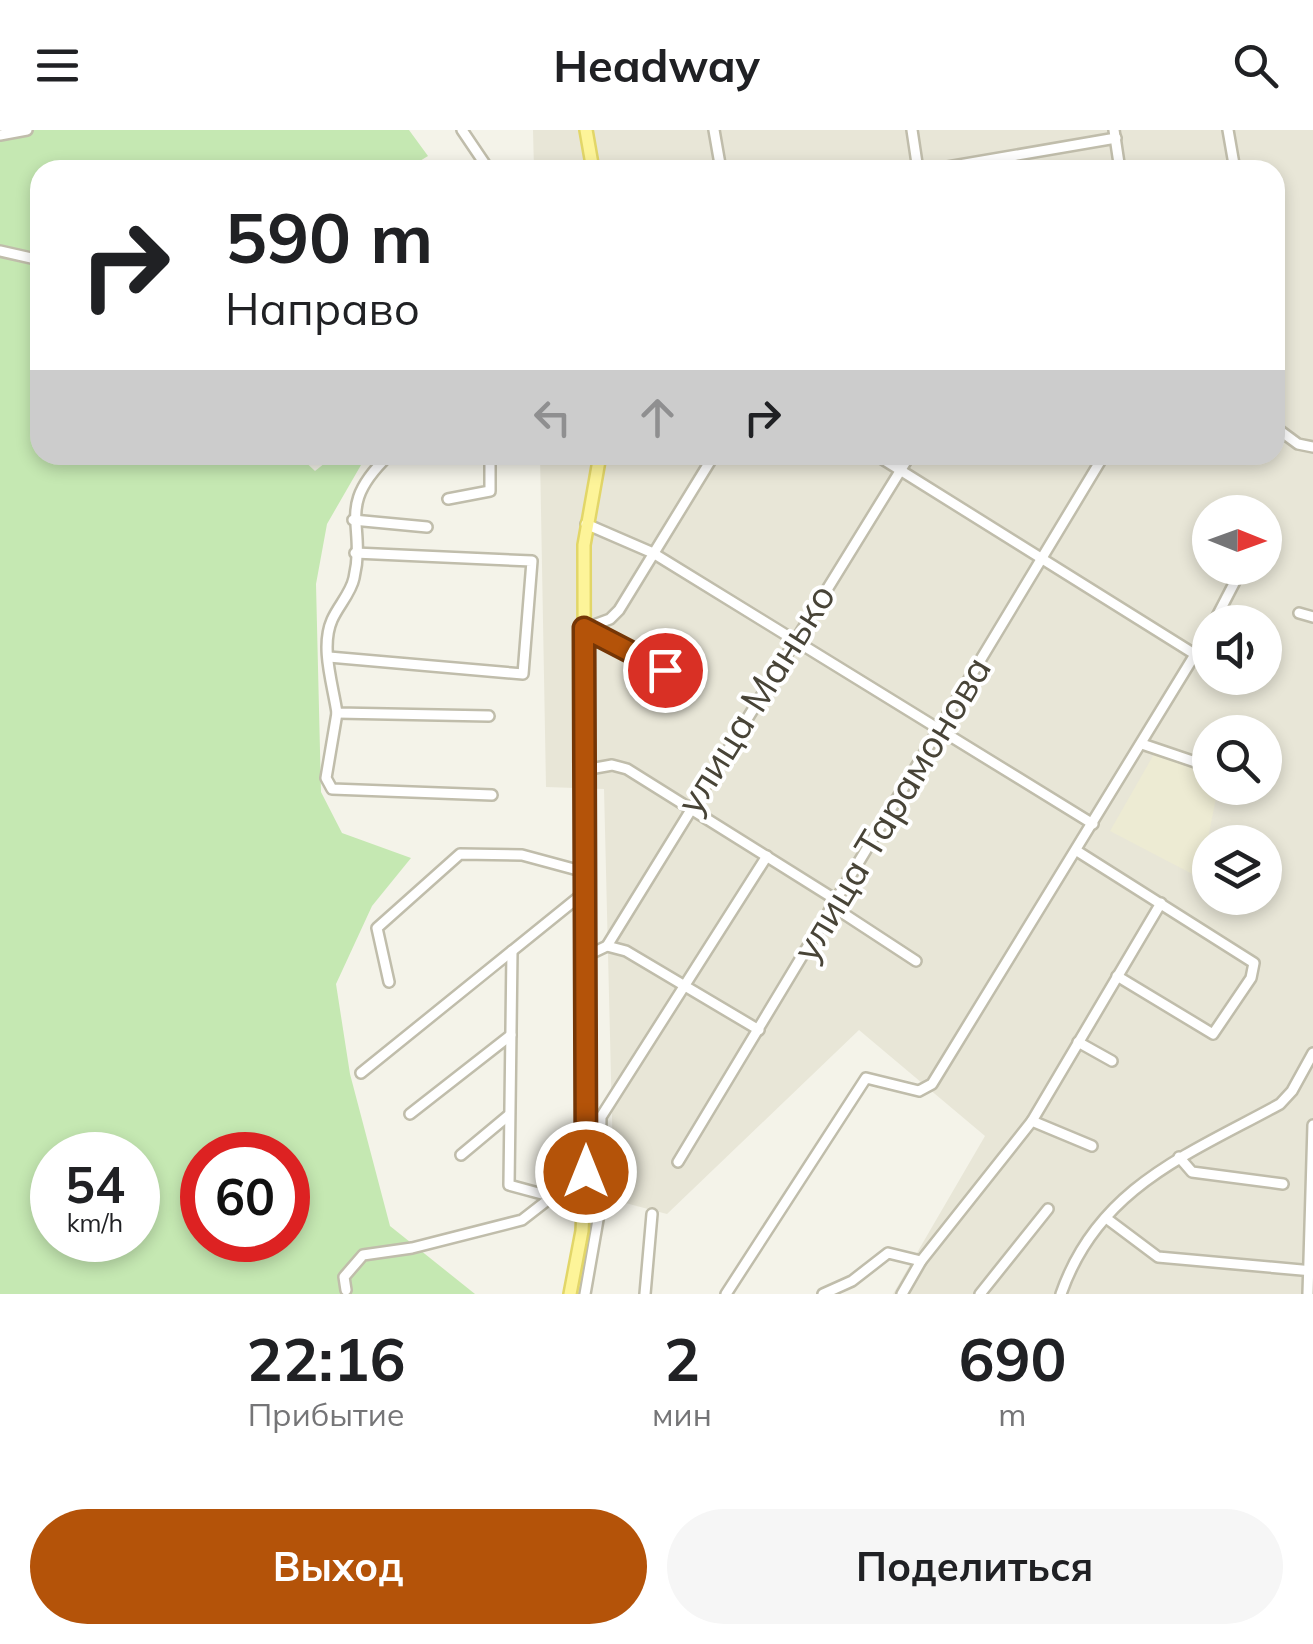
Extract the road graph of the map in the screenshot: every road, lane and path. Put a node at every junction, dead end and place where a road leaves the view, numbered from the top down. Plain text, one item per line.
1 (27, 130) edge
2 (462, 130) edge
3 (586, 130) edge
4 (714, 130) edge
5 (912, 130) edge
6 (1228, 130) edge
7 (1115, 134) edge
8 (0, 136) edge
9 (482, 160) edge
10 (591, 160) edge
11 (719, 160) edge
12 (916, 160) edge
13 (981, 160) edge
14 (1119, 160) edge
15 (1233, 160) edge
16 (0, 251) edge
17 (30, 258) edge
18 (1285, 435) edge
19 (1313, 447) edge
20 (381, 465) edge
21 (490, 465) edge
22 (598, 465) edge
23 (708, 465) edge
24 (893, 465) edge
25 (903, 465) edge
26 (1098, 465) edge
27 (900, 469) junction
28 (448, 498) dead end
29 (353, 520) junction
30 (586, 524) junction
31 (427, 527) dead end
32 (355, 553) junction
33 (652, 553) junction
34 (1042, 561) junction
35 (1299, 614) dead end
36 (1313, 617) edge
37 (584, 628) junction
38 (794, 639) junction
39 (1192, 653) edge
40 (328, 657) junction
41 (1192, 662) edge
42 (665, 670) dead end
43 (337, 713) junction
44 (490, 716) dead end
45 (938, 728) junction
46 (1142, 744) junction
47 (1192, 762) edge
48 (584, 770) junction
49 (492, 794) dead end
50 (688, 808) junction
51 (1093, 824) junction
52 (1077, 851) junction
53 (766, 856) junction
54 (585, 872) junction
55 (586, 892) junction
56 (833, 902) junction
57 (1161, 903) junction
58 (607, 946) junction
59 (512, 951) junction
60 (586, 956) junction
61 (916, 962) dead end
62 (1117, 976) junction
63 (389, 982) dead end
64 (685, 984) junction
65 (760, 1030) junction
66 (511, 1034) junction
67 (1078, 1042) junction
68 (1313, 1053) edge
69 (1112, 1061) dead end
70 (361, 1073) dead end
71 (410, 1114) dead end
72 (509, 1115) junction
73 (1032, 1121) junction
74 (1313, 1125) edge
75 (1092, 1146) dead end
76 (461, 1155) dead end
77 (1179, 1157) junction
78 (678, 1162) dead end
79 (586, 1172) junction
80 (1312, 1179) edge
81 (1284, 1184) dead end
82 (553, 1197) junction
83 (1048, 1209) dead end
84 (652, 1214) dead end
85 (1106, 1218) junction
86 (921, 1262) junction
87 (1311, 1271) edge
88 (346, 1290) dead end
89 (907, 1293) edge
90 (570, 1294) edge
91 (586, 1294) edge
92 (645, 1294) edge
93 (726, 1294) edge
94 (823, 1294) edge
95 (980, 1294) edge
96 (1061, 1294) edge
97 (1308, 1294) edge

1 - 8 street
2 - 9 street
3 - 10 main road
4 - 11 street
5 - 12 street
6 - 15 street
7 - 13 street
7 - 14 street
16 - 17 street
18 - 19 street
20 - 29 street
21 - 28 street
22 - 30 main road
23 - 33 street
24 - 27 street
25 - 27 street, улица Манько
26 - 34 street, улица Тарамонова
27 - 34 street
27 - 38 street, улица Манько
29 - 31 street
29 - 32 street
30 - 33 street
30 - 37 main road
32 - 40 street
32 - 40 street
33 - 37 street
33 - 38 street
34 - 39 street
34 - 45 street, улица Тарамонова
35 - 36 street
37 - 42 street
37 - 48 main road
38 - 45 street
38 - 50 street, улица Манько
40 - 43 street
41 - 46 street
43 - 44 street
43 - 49 street
45 - 51 street
45 - 56 street, улица Тарамонова
46 - 47 street
46 - 51 street
48 - 50 street
48 - 54 main road
50 - 53 street
50 - 58 street, улица Манько
51 - 52 street
52 - 57 street
52 - 93 street
53 - 56 street
53 - 64 street
54 - 55 main road
54 - 63 street
55 - 59 street
55 - 60 main road
56 - 61 street
56 - 65 street, улица Тарамонова
57 - 62 street
57 - 62 street
58 - 60 street
58 - 64 street
59 - 66 street
59 - 70 street
60 - 79 main road
62 - 67 street
64 - 65 street
64 - 91 street
65 - 78 street, улица Тарамонова
66 - 71 street
66 - 72 street
67 - 69 street
67 - 73 street
68 - 77 street
72 - 76 street
72 - 82 street
73 - 75 street
73 - 86 street
74 - 80 street
77 - 81 street
77 - 85 street
79 - 82 street
79 - 90 main road
80 - 87 street
82 - 88 street
83 - 95 street
84 - 92 street
85 - 87 street
85 - 96 street
86 - 89 street
86 - 94 street
87 - 97 street

